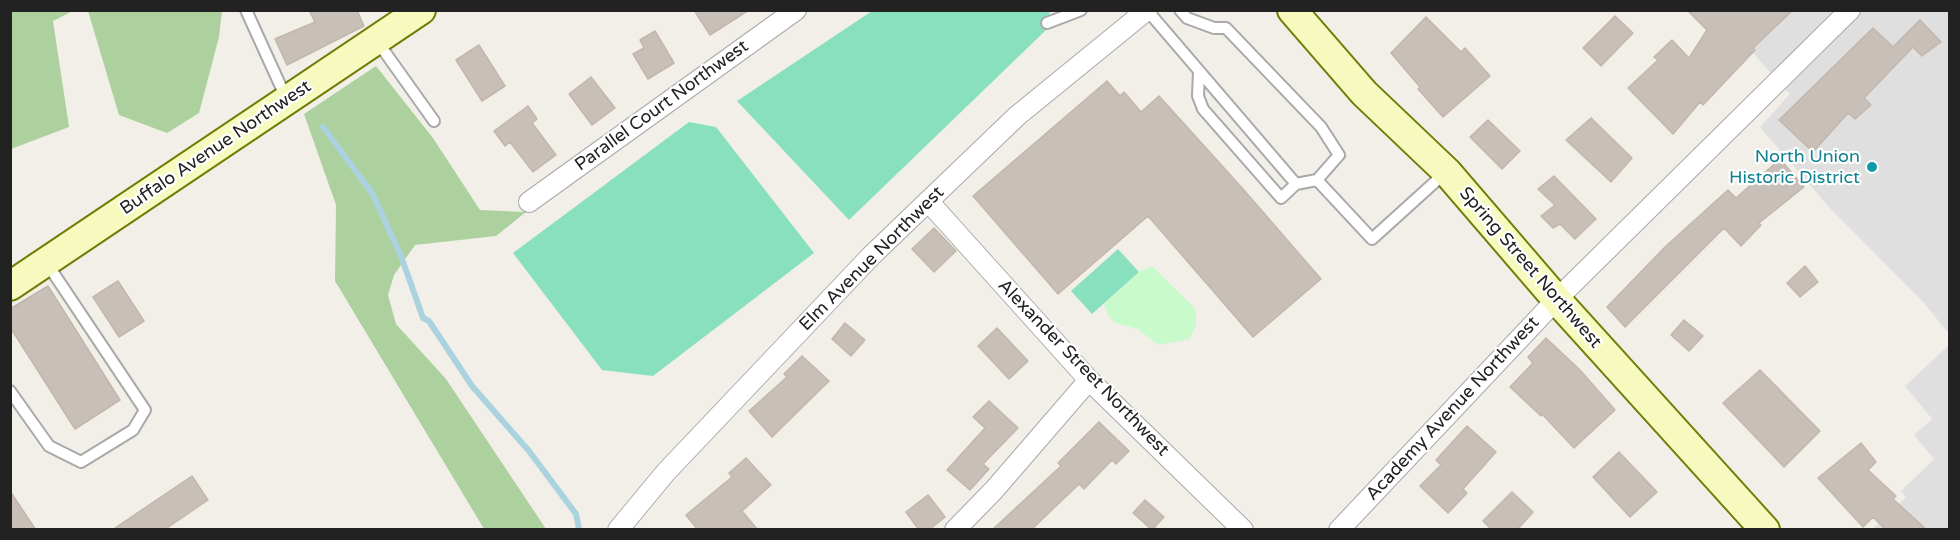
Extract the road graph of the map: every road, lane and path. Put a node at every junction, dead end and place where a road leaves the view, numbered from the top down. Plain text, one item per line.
1 (246, 10) edge
2 (421, 10) edge
3 (795, 10) edge
4 (1081, 10) edge
5 (1147, 10) edge
6 (1180, 10) edge
7 (1292, 10) edge
8 (1850, 10) edge
9 (1047, 23) dead end
10 (377, 40) junction
11 (1199, 71) junction
12 (287, 100) junction
13 (434, 122) dead end
14 (1447, 172) junction
15 (1317, 180) junction
16 (1296, 184) junction
17 (928, 201) junction
18 (530, 202) dead end
19 (46, 262) junction
20 (10, 286) edge
21 (1556, 300) junction
22 (1089, 380) junction
23 (10, 391) edge
24 (637, 522) edge
25 (618, 530) edge
26 (955, 530) edge
27 (1243, 530) edge
28 (1339, 530) edge
29 (1765, 530) edge

1 - 12 lane
2 - 10 street, Buffalo Avenue Northwest
3 - 18 street, Parallel Court Northwest
4 - 9 lane
5 - 11 lane
5 - 17 street, Elm Avenue Northwest
6 - 15 lane
7 - 14 street, Spring Street Northwest
8 - 21 street, Academy Avenue Northwest
10 - 12 street, Buffalo Avenue Northwest
10 - 13 lane
11 - 16 lane
11 - 16 lane
12 - 19 street, Buffalo Avenue Northwest
14 - 15 lane
14 - 21 street, Spring Street Northwest
15 - 16 lane
17 - 22 street, Alexander Street Northwest
17 - 24 street, Elm Avenue Northwest
19 - 20 street, Buffalo Avenue Northwest
19 - 23 lane
21 - 28 street, Academy Avenue Northwest
21 - 29 street, Spring Street Northwest
22 - 26 street
22 - 27 street, Alexander Street Northwest
24 - 25 street, Elm Avenue Northwest

